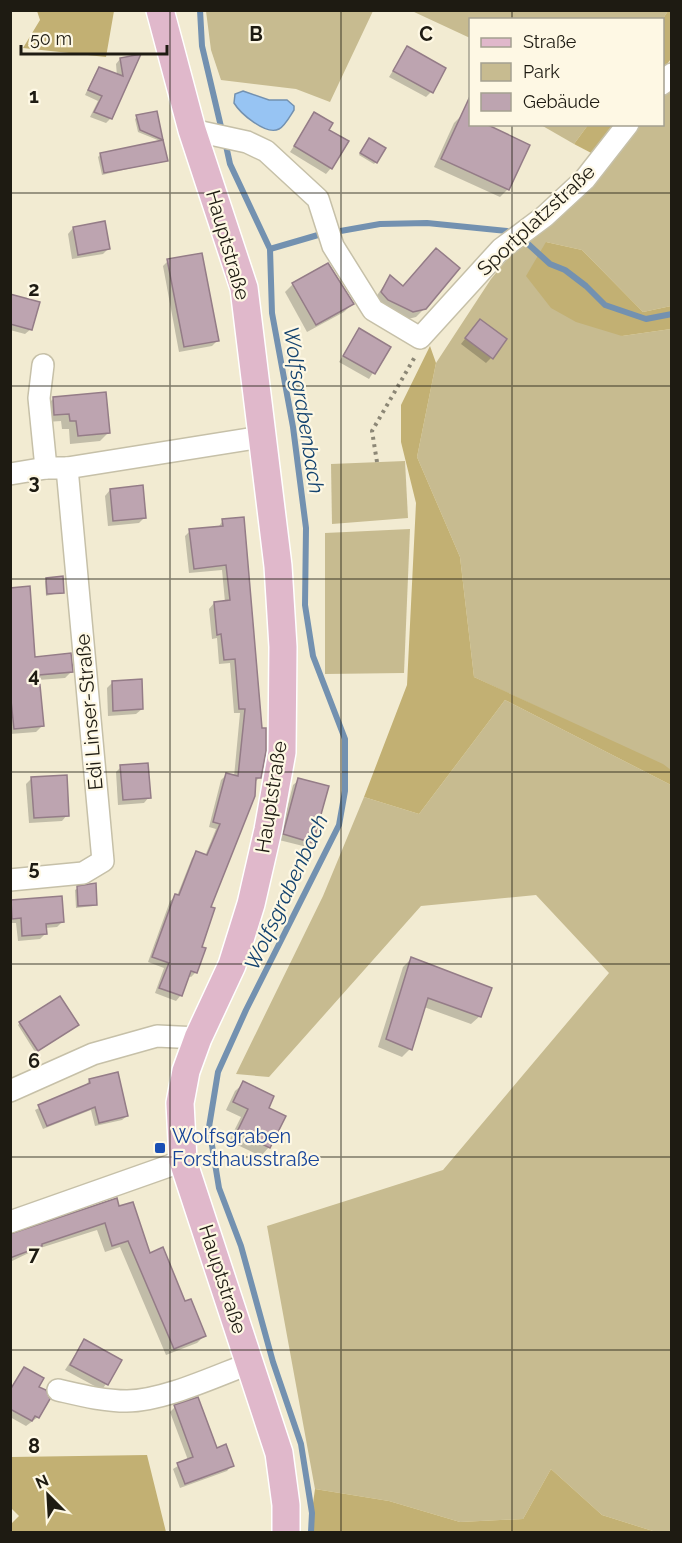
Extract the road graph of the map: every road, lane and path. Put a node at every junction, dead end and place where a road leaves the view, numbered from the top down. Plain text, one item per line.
1 (160, 10) edge
2 (626, 126) edge
3 (204, 133) junction
4 (420, 338) junction
5 (43, 365) dead end
6 (262, 437) junction
7 (377, 462) dead end
8 (46, 468) junction
9 (67, 468) junction
10 (10, 474) edge
11 (10, 880) edge
12 (198, 1038) junction
13 (10, 1091) edge
14 (183, 1161) junction
15 (10, 1222) edge
16 (250, 1363) junction
17 (58, 1390) dead end
18 (286, 1533) edge

1 - 3 main road, Hauptstraße
2 - 4 street, Sportplatzstraße
3 - 4 street
3 - 6 main road, Hauptstraße
4 - 7 path
5 - 8 street
6 - 9 street
6 - 12 main road, Hauptstraße
8 - 9 street
8 - 10 street
9 - 11 street, Edi Linser-Straße
12 - 13 street
12 - 14 main road, Hauptstraße
14 - 15 street
14 - 16 main road, Hauptstraße
16 - 17 street
16 - 18 main road, Hauptstraße

